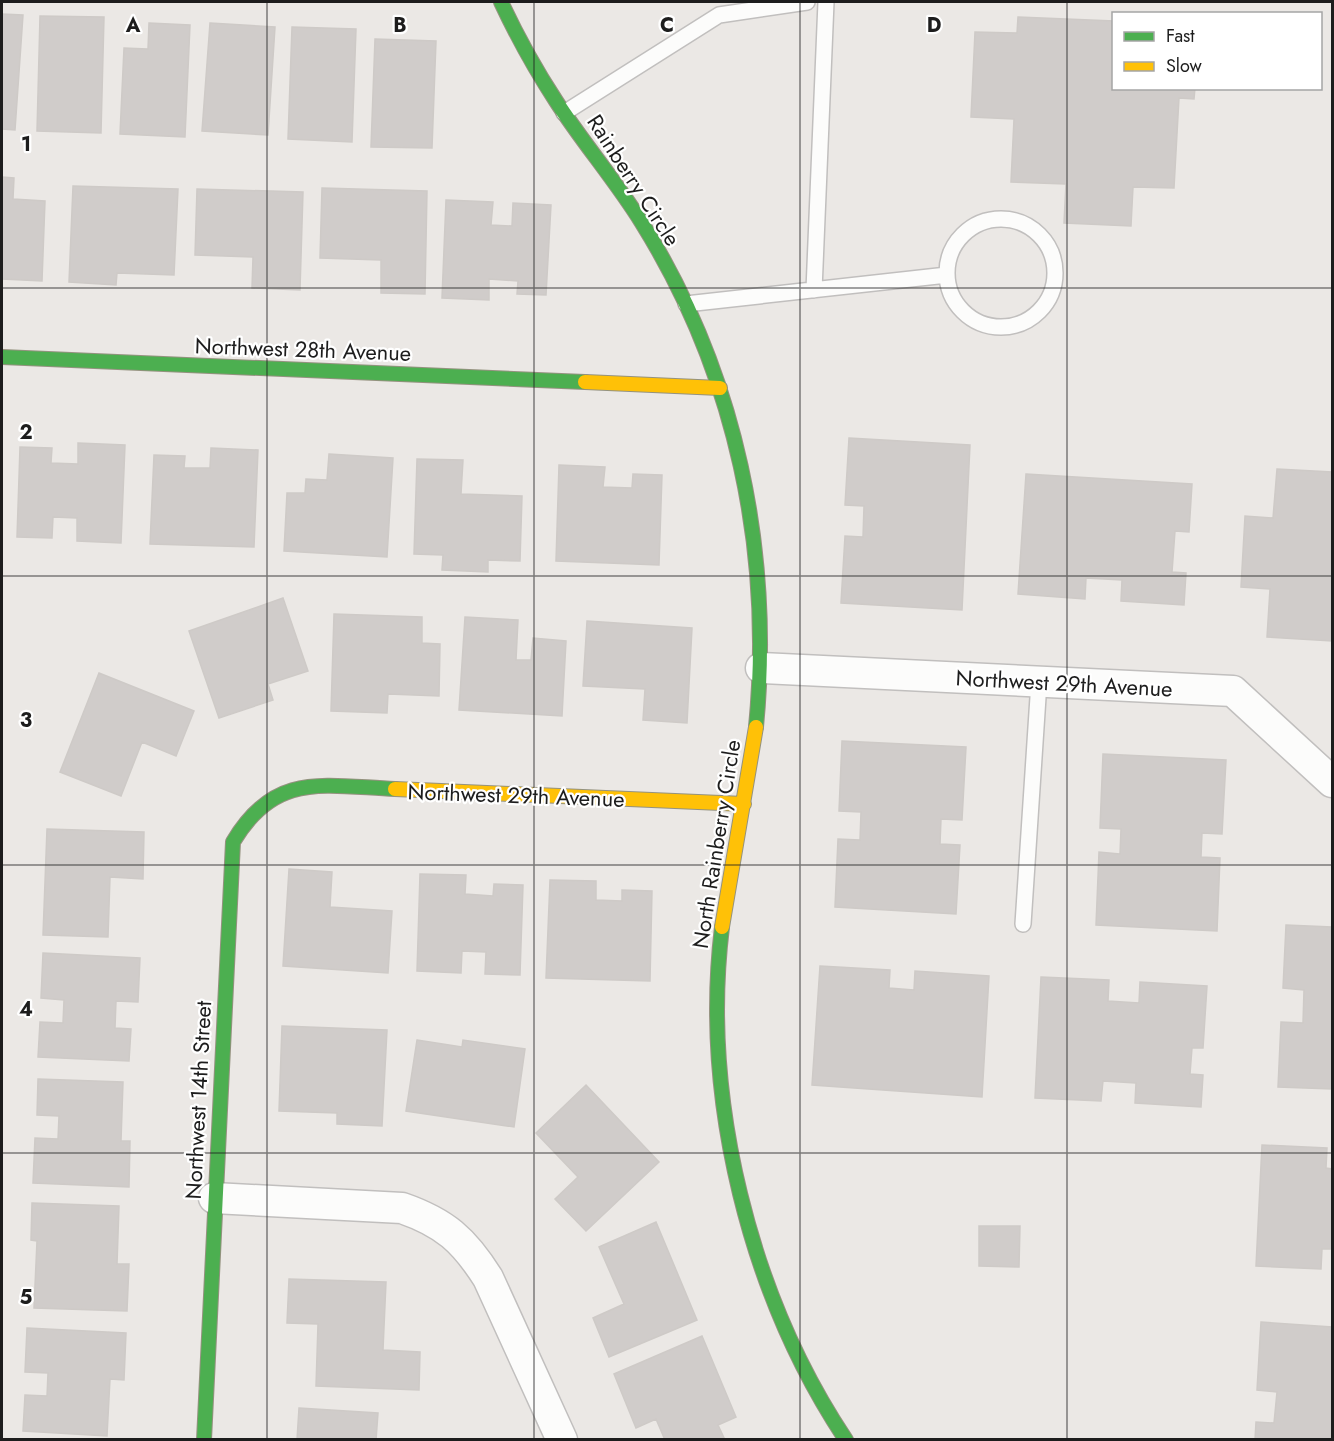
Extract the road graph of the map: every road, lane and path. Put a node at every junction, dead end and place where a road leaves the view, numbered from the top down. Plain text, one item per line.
1 (501, 2) edge
2 (807, 2) edge
3 (826, 2) edge
4 (564, 113) junction
5 (947, 274) junction
6 (814, 290) junction
7 (686, 304) junction
8 (2, 357) edge
9 (720, 388) junction
10 (761, 668) junction
11 (1039, 682) junction
12 (1332, 782) edge
13 (288, 789) joint
14 (744, 804) junction
15 (1023, 924) dead end
16 (214, 1198) junction
17 (204, 1440) edge
18 (562, 1440) edge
19 (846, 1440) edge

1 - 4 street, Rainberry Circle
2 - 4 lane
3 - 6 lane
4 - 7 street, Rainberry Circle
5 - 5 lane
5 - 6 lane
6 - 7 lane
7 - 9 street, Rainberry Circle
8 - 9 street, Northwest 28th Avenue
9 - 10 street, North Rainberry Circle
10 - 11 street, Northwest 29th Avenue
10 - 14 street, North Rainberry Circle
11 - 12 street, Northwest 29th Avenue
11 - 15 lane
13 - 14 street, Northwest 29th Avenue
13 - 16 street, Northwest 14th Street
14 - 19 street, North Rainberry Circle
16 - 17 street, Northwest 14th Street
16 - 18 street

